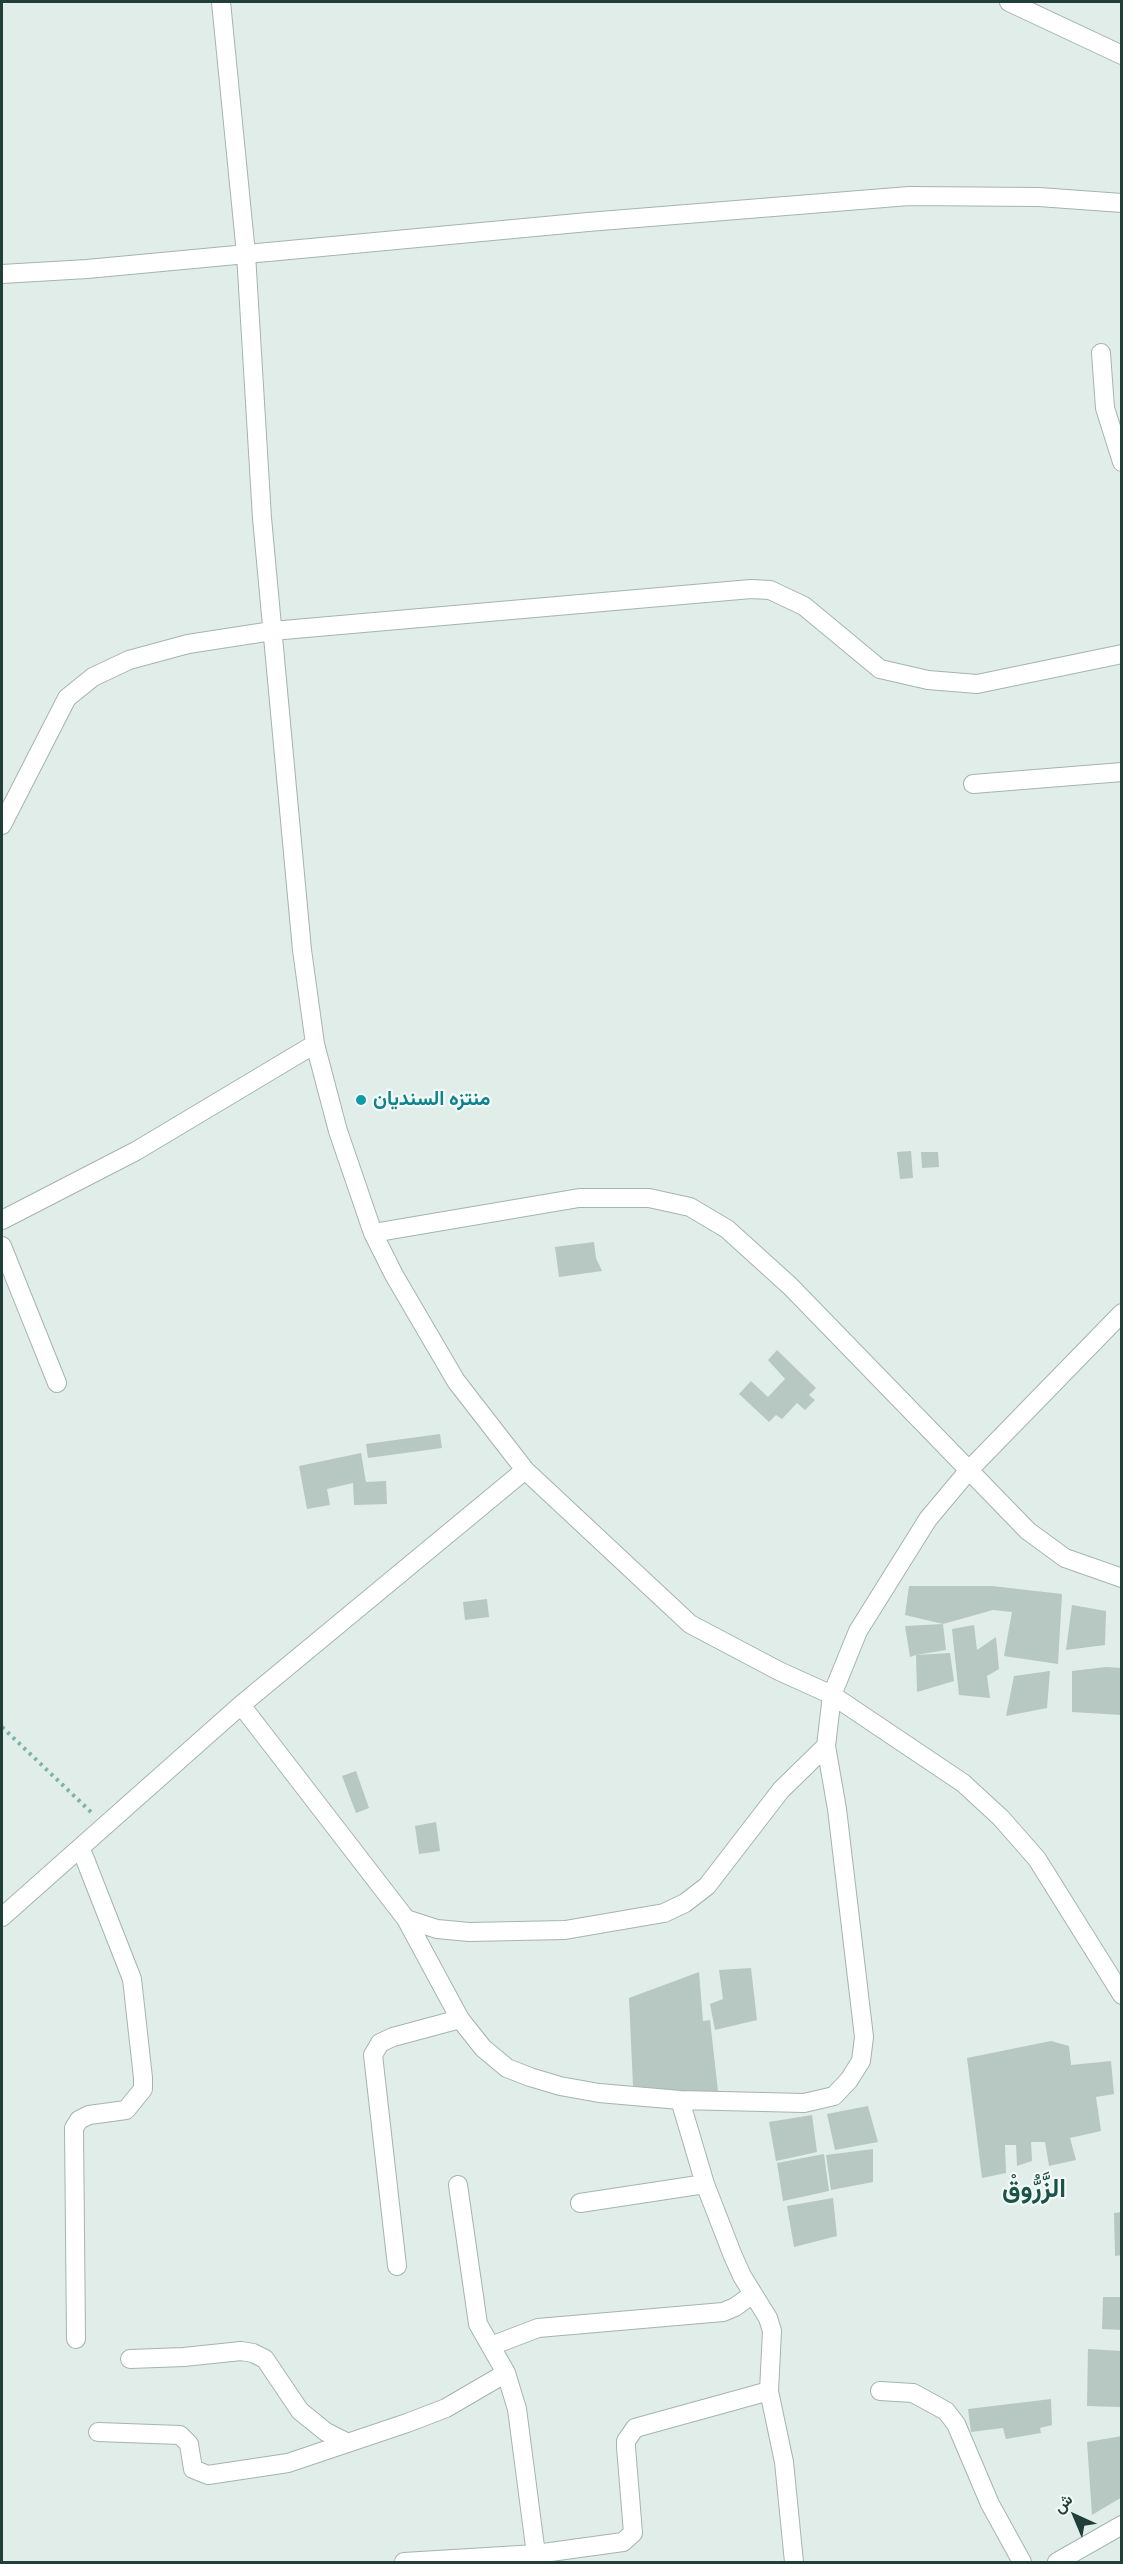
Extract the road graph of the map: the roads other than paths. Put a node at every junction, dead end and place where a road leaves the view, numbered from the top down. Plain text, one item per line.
1 (221, 2) edge
2 (1009, 2) edge
3 (1122, 55) edge
4 (1122, 203) edge
5 (246, 254) junction
6 (2, 274) edge
7 (1101, 352) dead end
8 (1122, 462) edge
9 (272, 631) junction
10 (1122, 654) edge
11 (1122, 772) edge
12 (973, 784) dead end
13 (2, 825) edge
14 (315, 1044) junction
15 (2, 1220) edge
16 (373, 1233) junction
17 (2, 1246) edge
18 (1122, 1313) edge
19 (57, 1383) dead end
20 (525, 1470) junction
21 (969, 1470) junction
22 (1122, 1578) edge
23 (832, 1695) junction
24 (241, 1705) junction
25 (826, 1746) junction
26 (81, 1849) junction
27 (2, 1917) edge
28 (406, 1919) junction
29 (1122, 1995) edge
30 (460, 2019) junction
31 (680, 2100) junction
32 (705, 2184) junction
33 (458, 2185) dead end
34 (580, 2203) dead end
35 (397, 2266) dead end
36 (753, 2294) junction
37 (76, 2339) dead end
38 (491, 2346) junction
39 (130, 2359) dead end
40 (506, 2373) junction
41 (770, 2391) junction
42 (880, 2391) dead end
43 (98, 2432) dead end
44 (346, 2442) junction
45 (1122, 2525) edge
46 (537, 2558) edge
47 (404, 2562) edge
48 (794, 2562) edge
49 (1022, 2562) edge
50 (1058, 2562) edge

1 - 5 street
2 - 3 street
4 - 5 street
5 - 6 street
5 - 9 street
7 - 8 street
9 - 10 street
9 - 13 street
9 - 14 street
11 - 12 street
14 - 15 street
14 - 16 street
16 - 20 street
16 - 21 street
17 - 19 street
18 - 21 street
20 - 23 street
20 - 24 street
21 - 22 street
21 - 23 street
23 - 25 street
23 - 29 street
24 - 26 street
24 - 28 street
25 - 28 street
25 - 31 street
26 - 27 street
26 - 37 street
28 - 30 street
30 - 31 street
30 - 35 street
31 - 32 street
32 - 34 street
32 - 36 street
33 - 38 street
36 - 38 street
36 - 41 street
38 - 40 street
39 - 44 street
40 - 44 street
40 - 46 street
41 - 46 street
41 - 48 street
42 - 49 street
43 - 44 street
45 - 50 street
46 - 47 street

